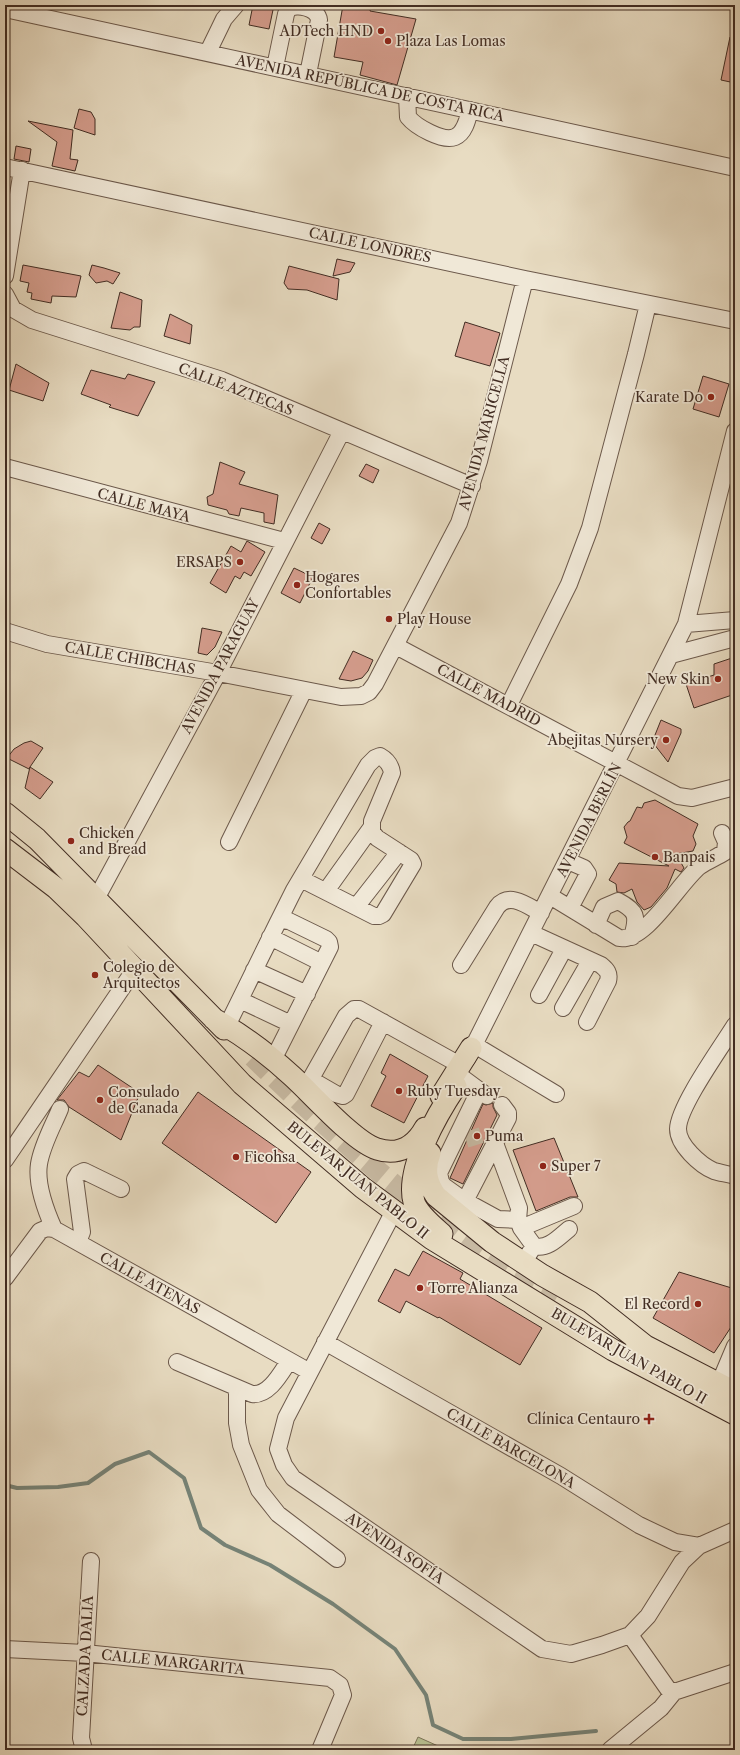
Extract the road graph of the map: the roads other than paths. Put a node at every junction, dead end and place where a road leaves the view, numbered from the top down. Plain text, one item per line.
1 (236, 5) edge
2 (5, 9) edge
3 (23, 9) edge
4 (208, 52) junction
5 (275, 67) junction
6 (308, 74) junction
7 (408, 96) junction
8 (470, 110) junction
9 (5, 167) edge
10 (735, 168) edge
11 (22, 170) junction
12 (5, 276) edge
13 (525, 279) junction
14 (5, 294) edge
15 (648, 304) junction
16 (735, 321) edge
17 (342, 431) junction
18 (735, 431) edge
19 (732, 454) edge
20 (5, 467) edge
21 (472, 486) junction
22 (284, 541) junction
23 (735, 620) edge
24 (686, 624) junction
25 (5, 631) edge
26 (735, 638) edge
27 (396, 646) junction
28 (671, 656) junction
29 (218, 673) junction
30 (304, 690) junction
31 (509, 705) junction
32 (617, 764) junction
33 (735, 787) edge
34 (5, 813) edge
35 (5, 827) edge
36 (371, 828) junction
37 (722, 833) dead end
38 (229, 842) dead end
39 (6, 847) edge
40 (399, 852) junction
41 (568, 861) junction
42 (64, 867) junction
43 (301, 879) junction
44 (326, 890) junction
45 (550, 896) junction
46 (96, 899) junction
47 (356, 906) junction
48 (570, 908) junction
49 (541, 913) junction
50 (278, 922) junction
51 (596, 925) junction
52 (531, 933) junction
53 (270, 937) junction
54 (632, 937) junction
55 (564, 949) junction
56 (590, 961) junction
57 (322, 963) junction
58 (461, 965) dead end
59 (135, 969) junction
60 (254, 970) junction
61 (307, 994) junction
62 (539, 995) dead end
63 (240, 1000) junction
64 (563, 1008) dead end
65 (384, 1022) junction
66 (587, 1022) dead end
67 (220, 1023) junction
68 (291, 1024) junction
69 (735, 1025) edge
70 (253, 1057) tunnel mouth
71 (274, 1060) junction
72 (464, 1064) junction
73 (307, 1084) junction
74 (556, 1094) dead end
75 (502, 1105) dead end
76 (60, 1109) dead end
77 (495, 1136) junction
78 (466, 1140) tunnel mouth
79 (440, 1151) junction
80 (5, 1160) edge
81 (735, 1176) edge
82 (121, 1189) dead end
83 (465, 1201) junction
84 (574, 1206) dead end
85 (394, 1211) junction
86 (519, 1224) junction
87 (54, 1229) junction
88 (569, 1229) dead end
89 (78, 1242) junction
90 (529, 1254) junction
91 (5, 1278) edge
92 (582, 1310) dead end
93 (325, 1342) junction
94 (735, 1346) edge
95 (648, 1348) junction
96 (289, 1361) junction
97 (178, 1362) dead end
98 (310, 1372) junction
99 (237, 1388) junction
100 (727, 1388) edge
101 (695, 1394) junction
102 (735, 1414) edge
103 (735, 1530) edge
104 (699, 1546) junction
105 (337, 1559) dead end
106 (91, 1561) dead end
107 (630, 1635) junction
108 (5, 1649) edge
109 (85, 1653) junction
110 (735, 1672) edge
111 (674, 1692) junction
112 (84, 1750) edge
113 (320, 1750) edge
114 (610, 1750) edge

1 - 4 street
2 - 3 street, AVENIDA REPÚBLICA DE COSTA RICA
3 - 4 street, AVENIDA REPÚBLICA DE COSTA RICA
4 - 5 street, AVENIDA REPÚBLICA DE COSTA RICA
5 - 6 street, AVENIDA REPÚBLICA DE COSTA RICA
5 - 6 street
6 - 7 street, AVENIDA REPÚBLICA DE COSTA RICA
7 - 8 street, AVENIDA REPÚBLICA DE COSTA RICA
7 - 8 street
8 - 10 street, AVENIDA REPÚBLICA DE COSTA RICA
9 - 11 street, CALLE LONDRES
11 - 12 street
11 - 13 street, CALLE LONDRES
13 - 15 street, CALLE LONDRES
13 - 21 street, AVENIDA MARICELLA
14 - 17 street, CALLE AZTECAS
15 - 16 street, CALLE LONDRES
15 - 31 street
17 - 21 street, CALLE AZTECAS
17 - 22 street, AVENIDA PARAGUAY
18 - 19 street, AVENIDA BERLÍN
19 - 24 street, AVENIDA BERLÍN
20 - 22 street, CALLE MAYA
21 - 27 street, AVENIDA MARICELLA
22 - 29 street, AVENIDA PARAGUAY
23 - 24 street
24 - 28 street, AVENIDA BERLÍN
25 - 29 street, CALLE CHIBCHAS
26 - 28 street
27 - 30 street, CALLE CHIBCHAS
27 - 31 street, CALLE MADRID
28 - 32 street, AVENIDA BERLÍN
29 - 30 street, CALLE CHIBCHAS
29 - 46 street, AVENIDA PARAGUAY
30 - 38 street
31 - 32 street, CALLE MADRID
32 - 33 street, CALLE MADRID
32 - 41 street, AVENIDA BERLÍN
34 - 42 main road
35 - 42 main road
36 - 40 street
36 - 43 street
36 - 44 street
37 - 54 street
39 - 59 main road, BULEVAR JUAN PABLO II
40 - 47 street
40 - 47 street
41 - 45 street, AVENIDA BERLÍN
41 - 48 street
42 - 46 main road
43 - 44 street
43 - 50 street
44 - 47 street
45 - 48 street
45 - 49 street, AVENIDA BERLÍN
46 - 67 main road
48 - 51 street
49 - 52 street, AVENIDA BERLÍN
49 - 58 street
50 - 53 street
50 - 57 street
51 - 54 street
51 - 54 street
52 - 55 street
52 - 72 street, AVENIDA BERLÍN
53 - 57 street
53 - 60 street
55 - 56 street
55 - 62 street
56 - 64 street
56 - 66 street
57 - 61 street
59 - 80 street
59 - 85 main road, BULEVAR JUAN PABLO II
60 - 61 street
60 - 63 street
61 - 68 street
63 - 67 street
63 - 68 street
65 - 72 street
65 - 73 street
65 - 73 street
67 - 70 main road
67 - 71 main road
68 - 71 street
69 - 81 street
71 - 73 main road
72 - 73 main road
72 - 74 street
72 - 79 main road
72 - 79 street
72 - 101 main road
75 - 77 street
76 - 87 street
77 - 83 street
77 - 86 street
78 - 79 street
79 - 83 street
79 - 90 main road
82 - 89 street
83 - 86 street
84 - 86 street
85 - 93 street, AVENIDA SOFÍA
85 - 101 main road, BULEVAR JUAN PABLO II
86 - 90 street
87 - 89 street, CALLE ATENAS
87 - 91 street
88 - 90 street
89 - 96 street, CALLE ATENAS
90 - 95 main road
92 - 95 main road, BULEVAR JUAN PABLO II
93 - 98 street, AVENIDA SOFÍA
93 - 104 street, CALLE BARCELONA
94 - 100 street
95 - 100 main road, BULEVAR JUAN PABLO II
96 - 98 street, CALLE ATENAS
96 - 99 street
97 - 99 street
98 - 107 street, AVENIDA SOFÍA
99 - 105 street
101 - 102 main road, BULEVAR JUAN PABLO II
103 - 104 street, AVENIDA SOFÍA
104 - 107 street, AVENIDA SOFÍA
106 - 109 street, CALZADA DALIA
107 - 111 street
108 - 109 street, CALLE MARGARITA
109 - 112 street, CALZADA DALIA
109 - 113 street, CALLE MARGARITA
110 - 111 street
111 - 114 street

